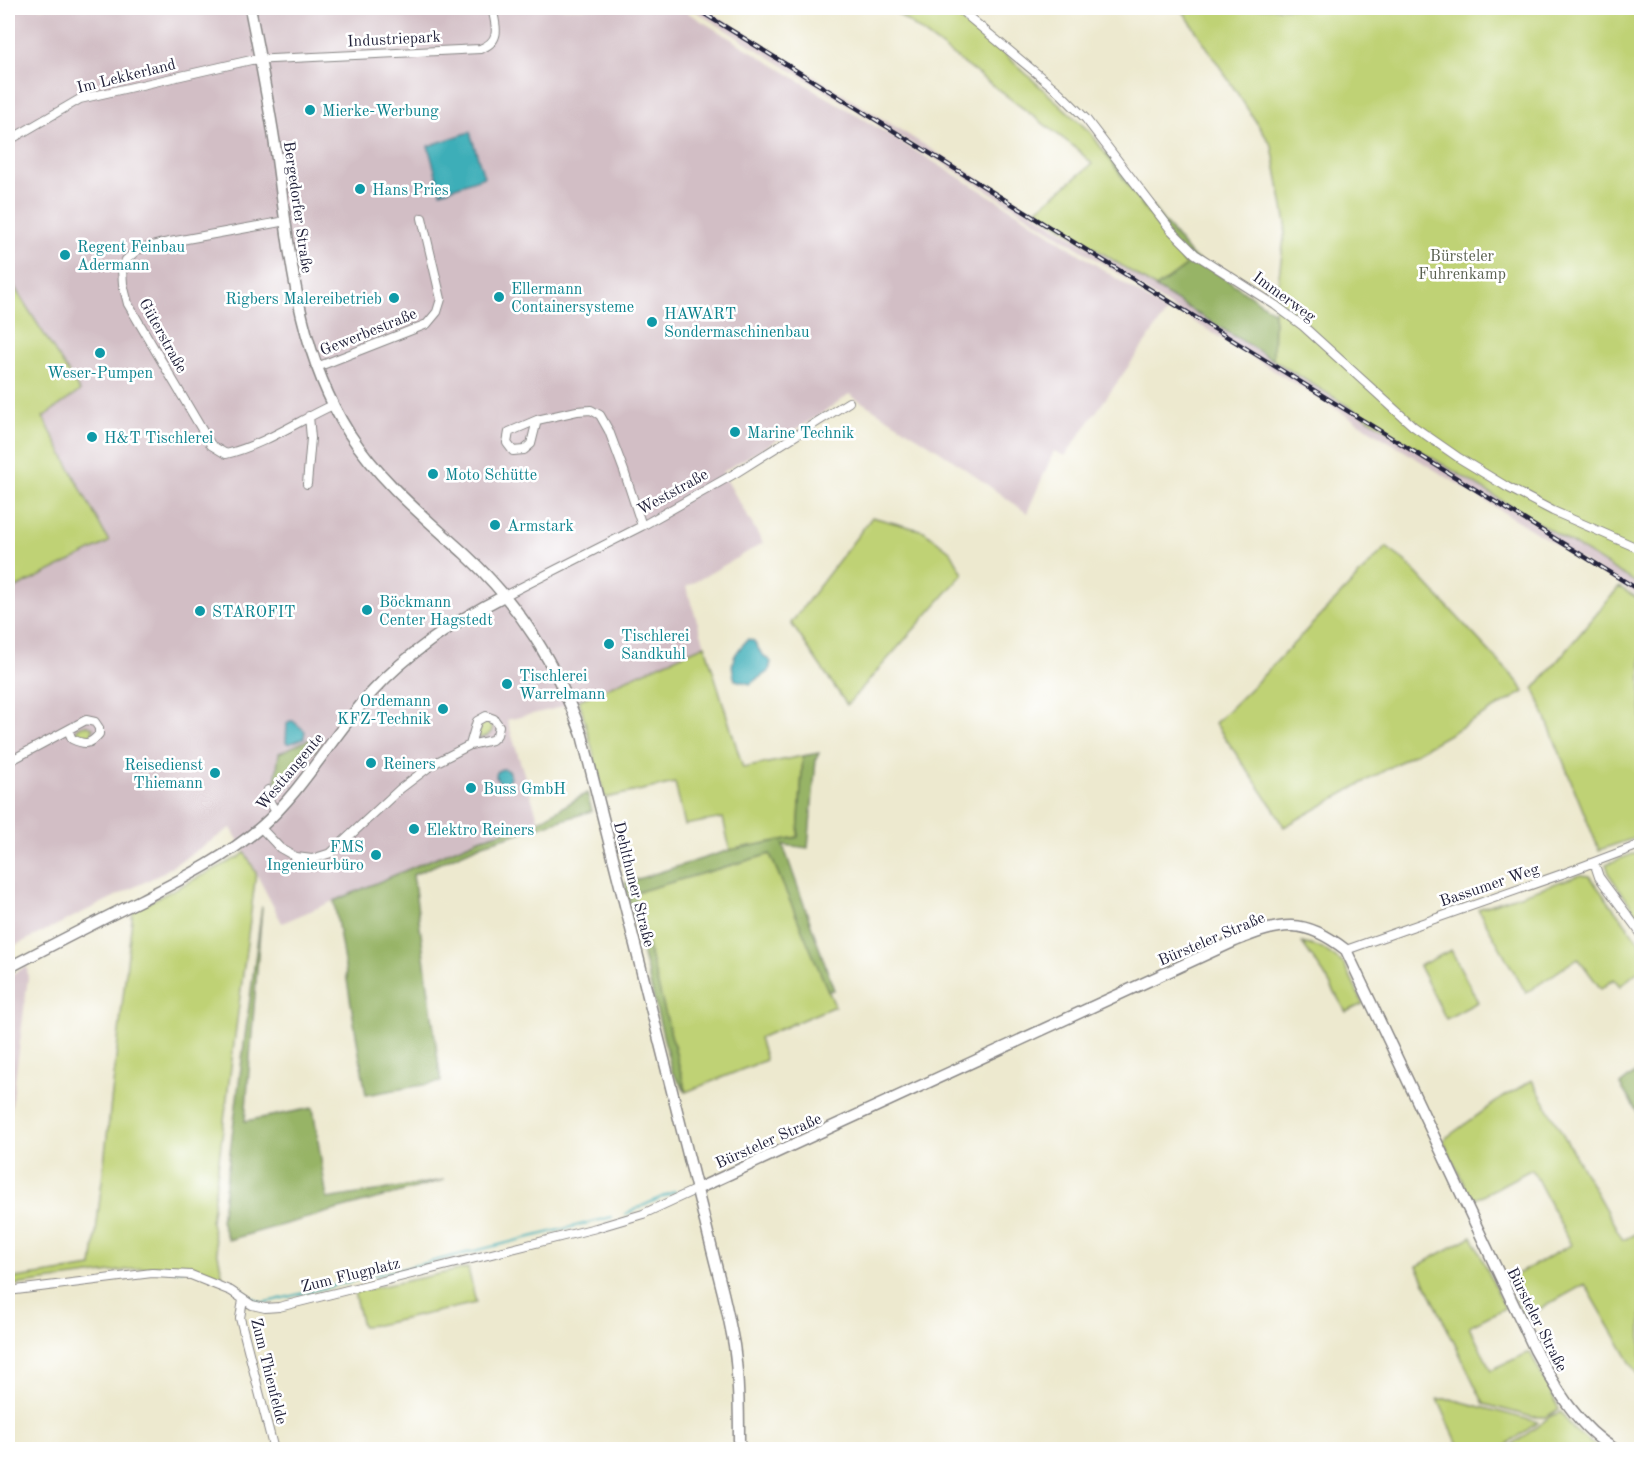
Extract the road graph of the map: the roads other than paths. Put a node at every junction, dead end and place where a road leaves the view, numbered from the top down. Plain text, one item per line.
1 (250, 8) edge
2 (492, 8) edge
3 (958, 8) edge
4 (260, 59) junction
5 (8, 141) edge
6 (422, 218) dead end
7 (286, 221) junction
8 (317, 368) junction
9 (849, 402) dead end
10 (333, 405) junction
11 (309, 416) junction
12 (537, 420) dead end
13 (307, 484) dead end
14 (642, 526) junction
15 (1641, 550) edge
16 (504, 596) junction
17 (68, 730) dead end
18 (470, 745) dead end
19 (8, 762) edge
20 (268, 790) dead end
21 (276, 812) junction
22 (260, 827) junction
23 (1641, 844) edge
24 (1594, 862) junction
25 (1641, 935) edge
26 (1346, 950) junction
27 (8, 968) edge
28 (697, 1189) junction
29 (8, 1291) edge
30 (243, 1300) junction
31 (274, 1449) edge
32 (739, 1449) edge
33 (1616, 1449) edge

1 - 4 street, Bergedorfer Straße
2 - 4 street, Industriepark
3 - 15 street, Immerweg
4 - 5 street, Im Lekkerland
4 - 7 street, Bergedorfer Straße
6 - 8 street, Gewerbestraße
7 - 8 street, Bergedorfer Straße
7 - 11 street, Güterstraße
8 - 10 street, Bergedorfer Straße
9 - 14 street, Weststraße
10 - 11 street, Güterstraße
10 - 16 street, Dehlthuner Straße
11 - 13 street
12 - 14 street
14 - 16 street, Weststraße
16 - 21 street, Westtangente
16 - 28 street, Dehlthuner Straße
17 - 19 street
18 - 22 street
20 - 21 street
21 - 22 street, Westtangente
22 - 27 street, Westtangente
23 - 24 street, Bassumer Weg
24 - 25 street
24 - 26 street, Bassumer Weg
26 - 28 street, Bürsteler Straße
26 - 33 street, Bürsteler Straße
28 - 30 street, Zum Flugplatz
28 - 32 street, Dehlthuner Straße
29 - 30 street, Zum Flugplatz
30 - 31 street, Zum Thienfelde

